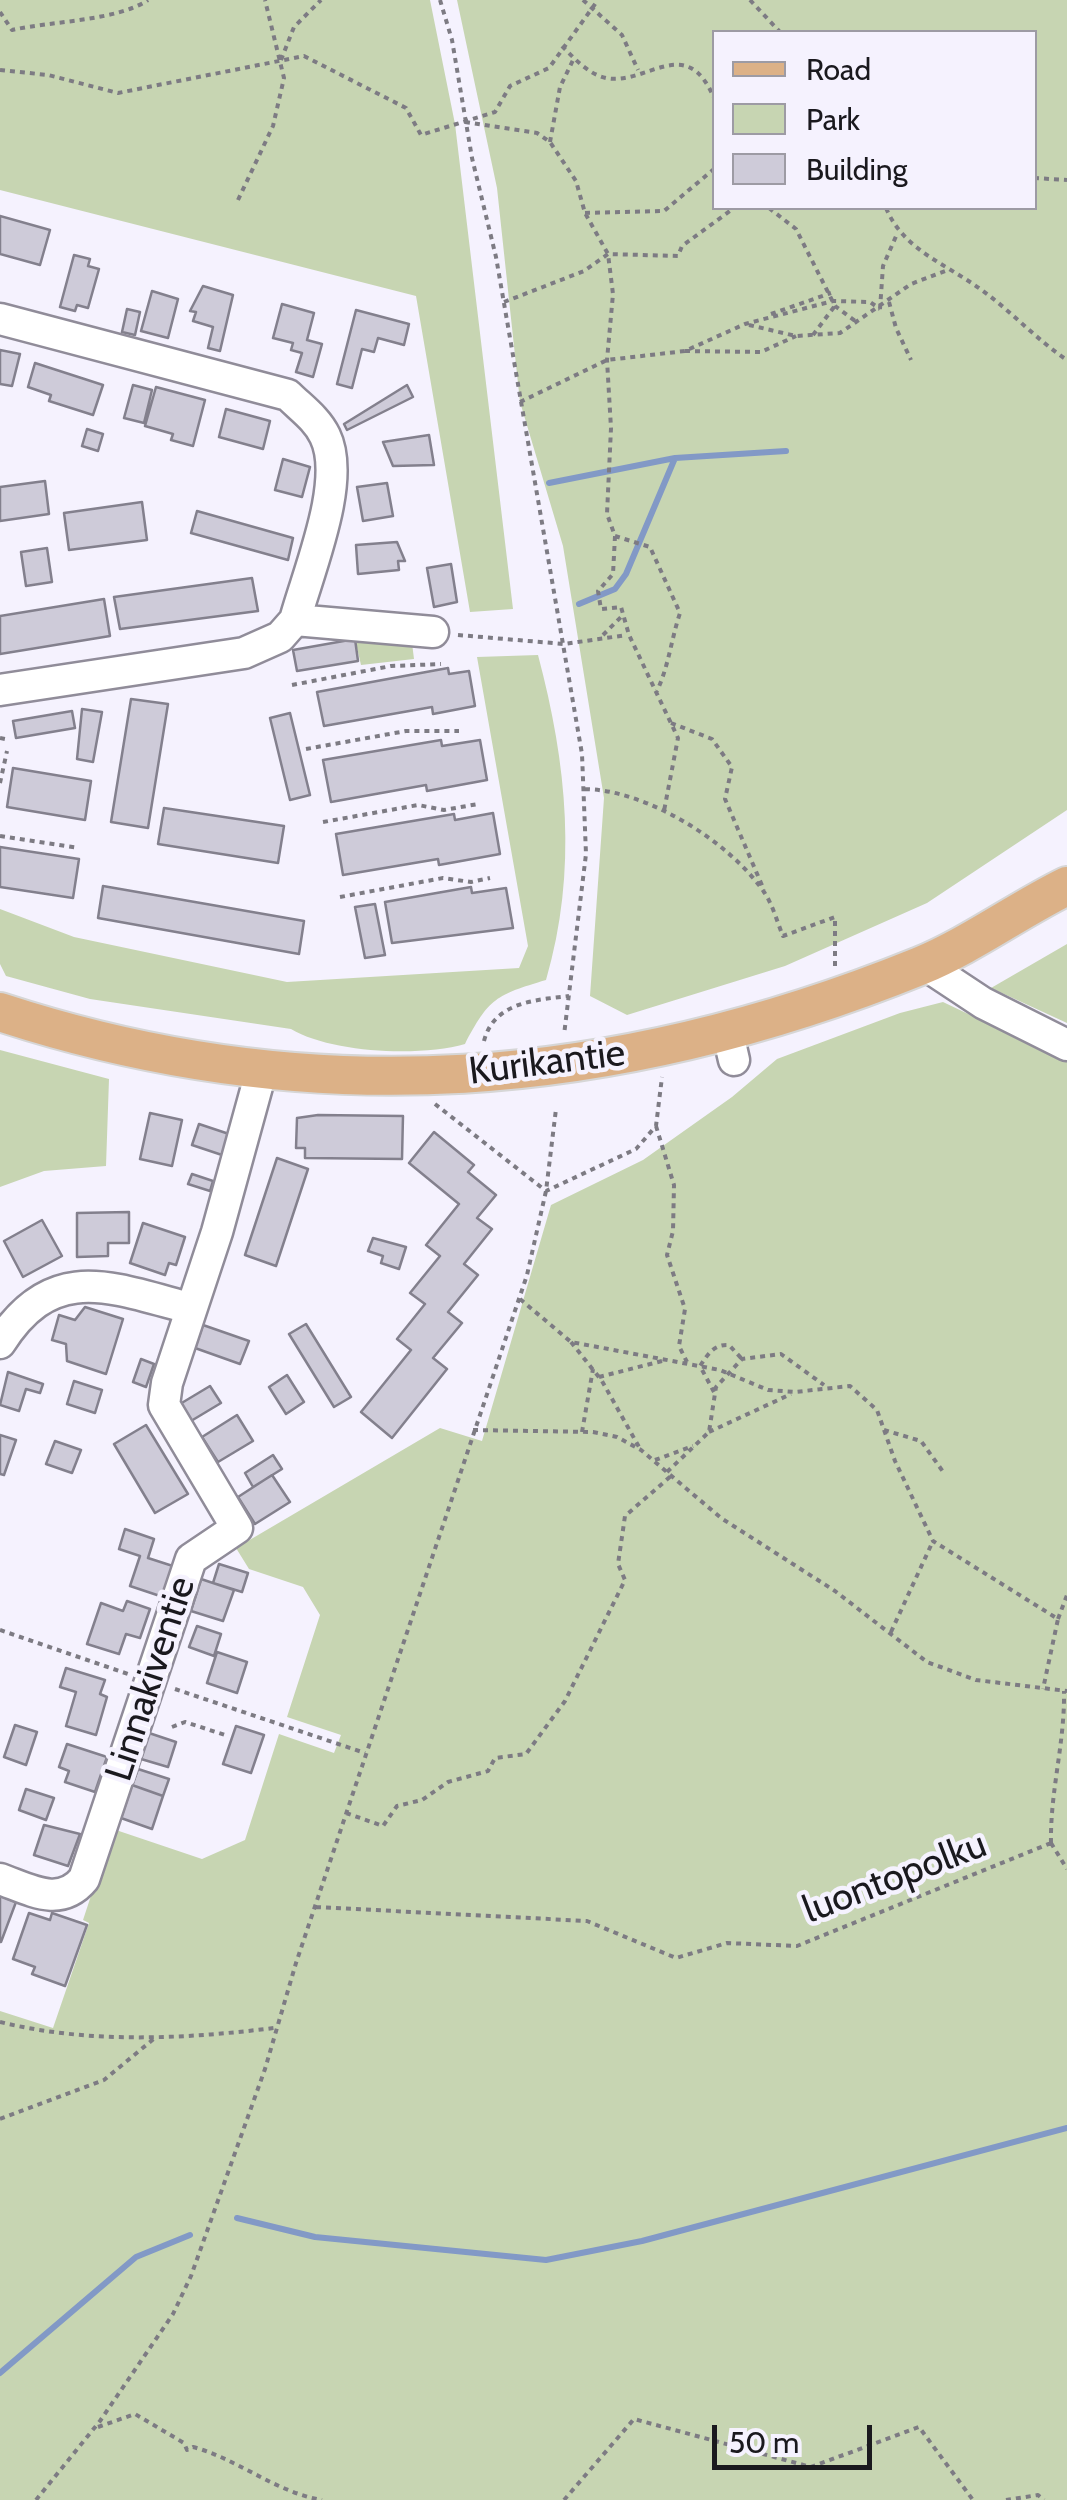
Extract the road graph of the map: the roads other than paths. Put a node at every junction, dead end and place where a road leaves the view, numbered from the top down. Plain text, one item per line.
1 (0, 318) edge
2 (295, 620) junction
3 (434, 632) road end
4 (0, 690) edge
5 (1067, 886) edge
6 (924, 964) junction
7 (0, 1012) edge
8 (1067, 1045) edge
9 (262, 1072) junction
10 (189, 1308) junction
11 (0, 1342) edge
12 (0, 1879) edge

1 - 2 street
2 - 3 street
2 - 4 street
5 - 6 main road, Kurikantie
6 - 8 street
6 - 9 main road, Kurikantie
7 - 9 main road, Kurikantie
9 - 10 street, Linnakiventie
10 - 11 street
10 - 12 street, Linnakiventie

